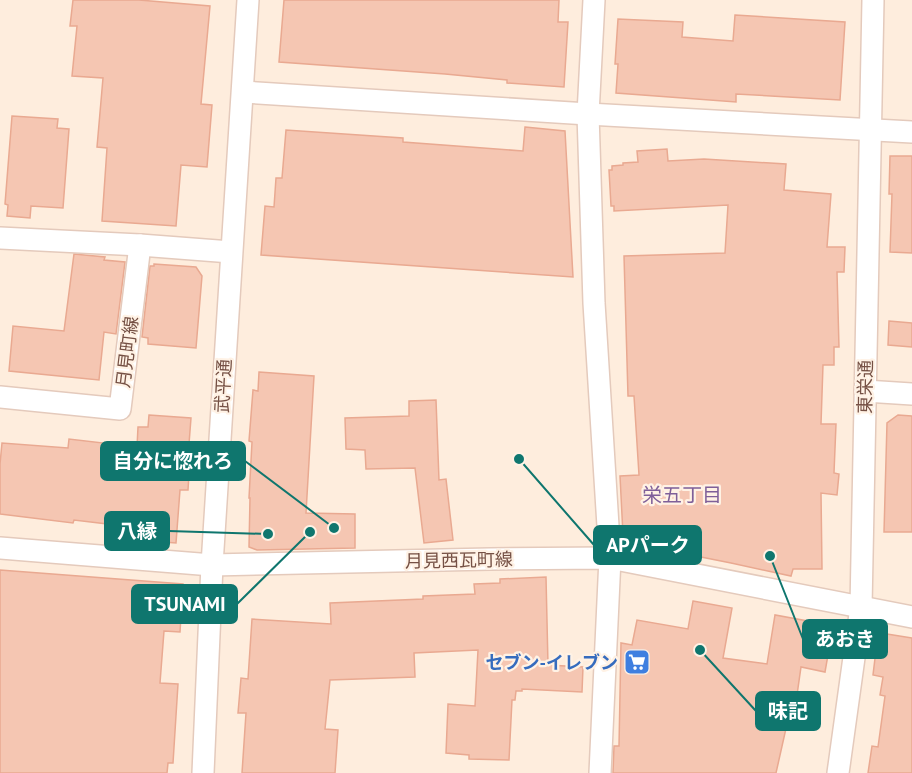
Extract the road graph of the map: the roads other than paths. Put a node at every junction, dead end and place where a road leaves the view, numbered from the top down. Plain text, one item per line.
1 (248, 0) edge
2 (594, 0) edge
3 (873, 0) edge
4 (243, 92) junction
5 (588, 114) junction
6 (871, 130) junction
7 (912, 132) edge
8 (0, 238) edge
9 (140, 245) junction
10 (231, 252) junction
11 (865, 391) junction
12 (912, 394) edge
13 (0, 396) edge
14 (0, 548) edge
15 (610, 558) junction
16 (212, 565) junction
17 (861, 607) junction
18 (912, 617) edge
19 (203, 773) edge
20 (600, 773) edge
21 (838, 773) edge

1 - 4 street, 武平通
2 - 5 street
3 - 6 street, 東栄通
4 - 5 street
4 - 10 street, 武平通
5 - 6 street
5 - 15 street
6 - 7 street
6 - 11 street, 東栄通
8 - 9 street
9 - 10 street
9 - 13 street, 月見町線
10 - 16 street, 武平通
11 - 12 street
11 - 17 street, 東栄通
14 - 16 street, 月見西瓦町線
15 - 16 street, 月見西瓦町線
15 - 17 street, 月見西瓦町線
15 - 20 street
16 - 19 street, 武平通
17 - 18 street, 月見西瓦町線
17 - 21 street, 東栄通

